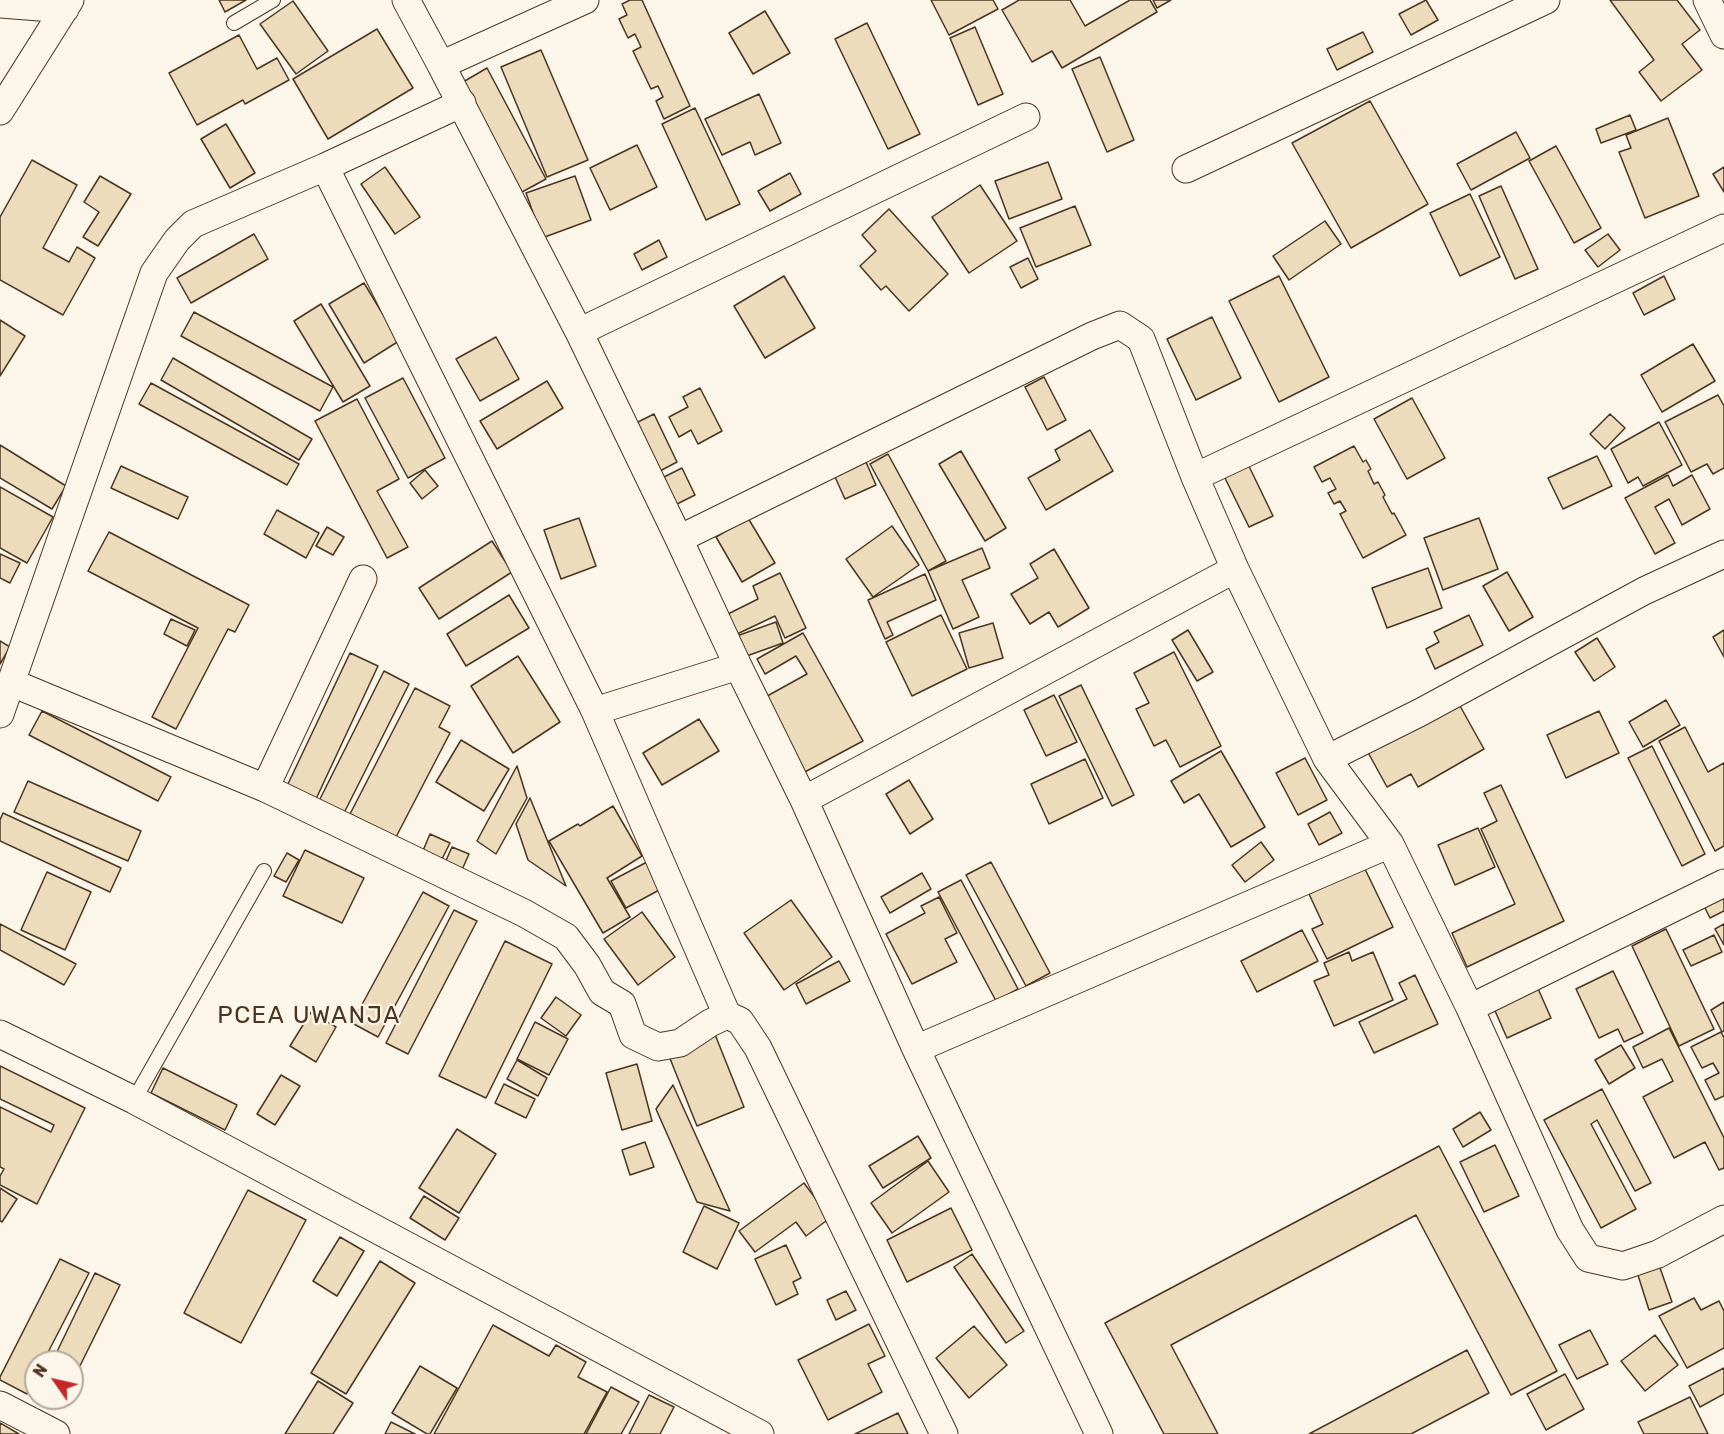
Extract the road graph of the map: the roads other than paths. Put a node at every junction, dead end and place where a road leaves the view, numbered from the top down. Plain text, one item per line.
1 (273, 0) edge
2 (406, 0) edge
3 (585, 0) edge
4 (1546, 0) edge
5 (1707, 0) edge
6 (0, 4) edge
7 (67, 4) edge
8 (234, 23) dead end
9 (1724, 35) edge
10 (441, 65) junction
11 (462, 103) junction
12 (0, 111) edge
13 (1026, 117) dead end
14 (325, 167) junction
15 (1186, 169) dead end
16 (1724, 228) edge
17 (579, 332) junction
18 (1195, 477) junction
19 (679, 539) junction
20 (1724, 554) edge
21 (1235, 569) junction
22 (363, 579) dead end
23 (738, 666) junction
24 (10, 682) junction
25 (596, 711) junction
26 (0, 714) edge
27 (1327, 759) junction
28 (266, 788) junction
29 (804, 800) junction
30 (1390, 844) junction
31 (264, 872) dead end
32 (1724, 883) edge
33 (1470, 1008) junction
34 (727, 1015) junction
35 (0, 1034) edge
36 (915, 1049) junction
37 (135, 1100) junction
38 (1724, 1219) edge
39 (0, 1405) edge
40 (56, 1434) edge
41 (760, 1434) edge
42 (944, 1434) edge
43 (1099, 1434) edge

1 - 8 lane
2 - 10 street
3 - 10 street
4 - 15 street
5 - 9 street
6 - 7 street
7 - 12 street
10 - 11 street
11 - 14 street
11 - 17 street
13 - 17 street
14 - 24 street
14 - 25 street
16 - 18 street
17 - 19 street
18 - 19 street
18 - 21 street
19 - 23 street
20 - 27 street
21 - 27 street
21 - 29 street
22 - 28 street
23 - 25 street
23 - 29 street
24 - 26 street
24 - 28 street
25 - 34 street
27 - 30 street
28 - 34 street
29 - 36 street
30 - 33 street
30 - 36 street
31 - 37 lane
32 - 33 street
33 - 38 street
34 - 42 street
35 - 37 street
36 - 43 street
37 - 41 street
39 - 40 street

